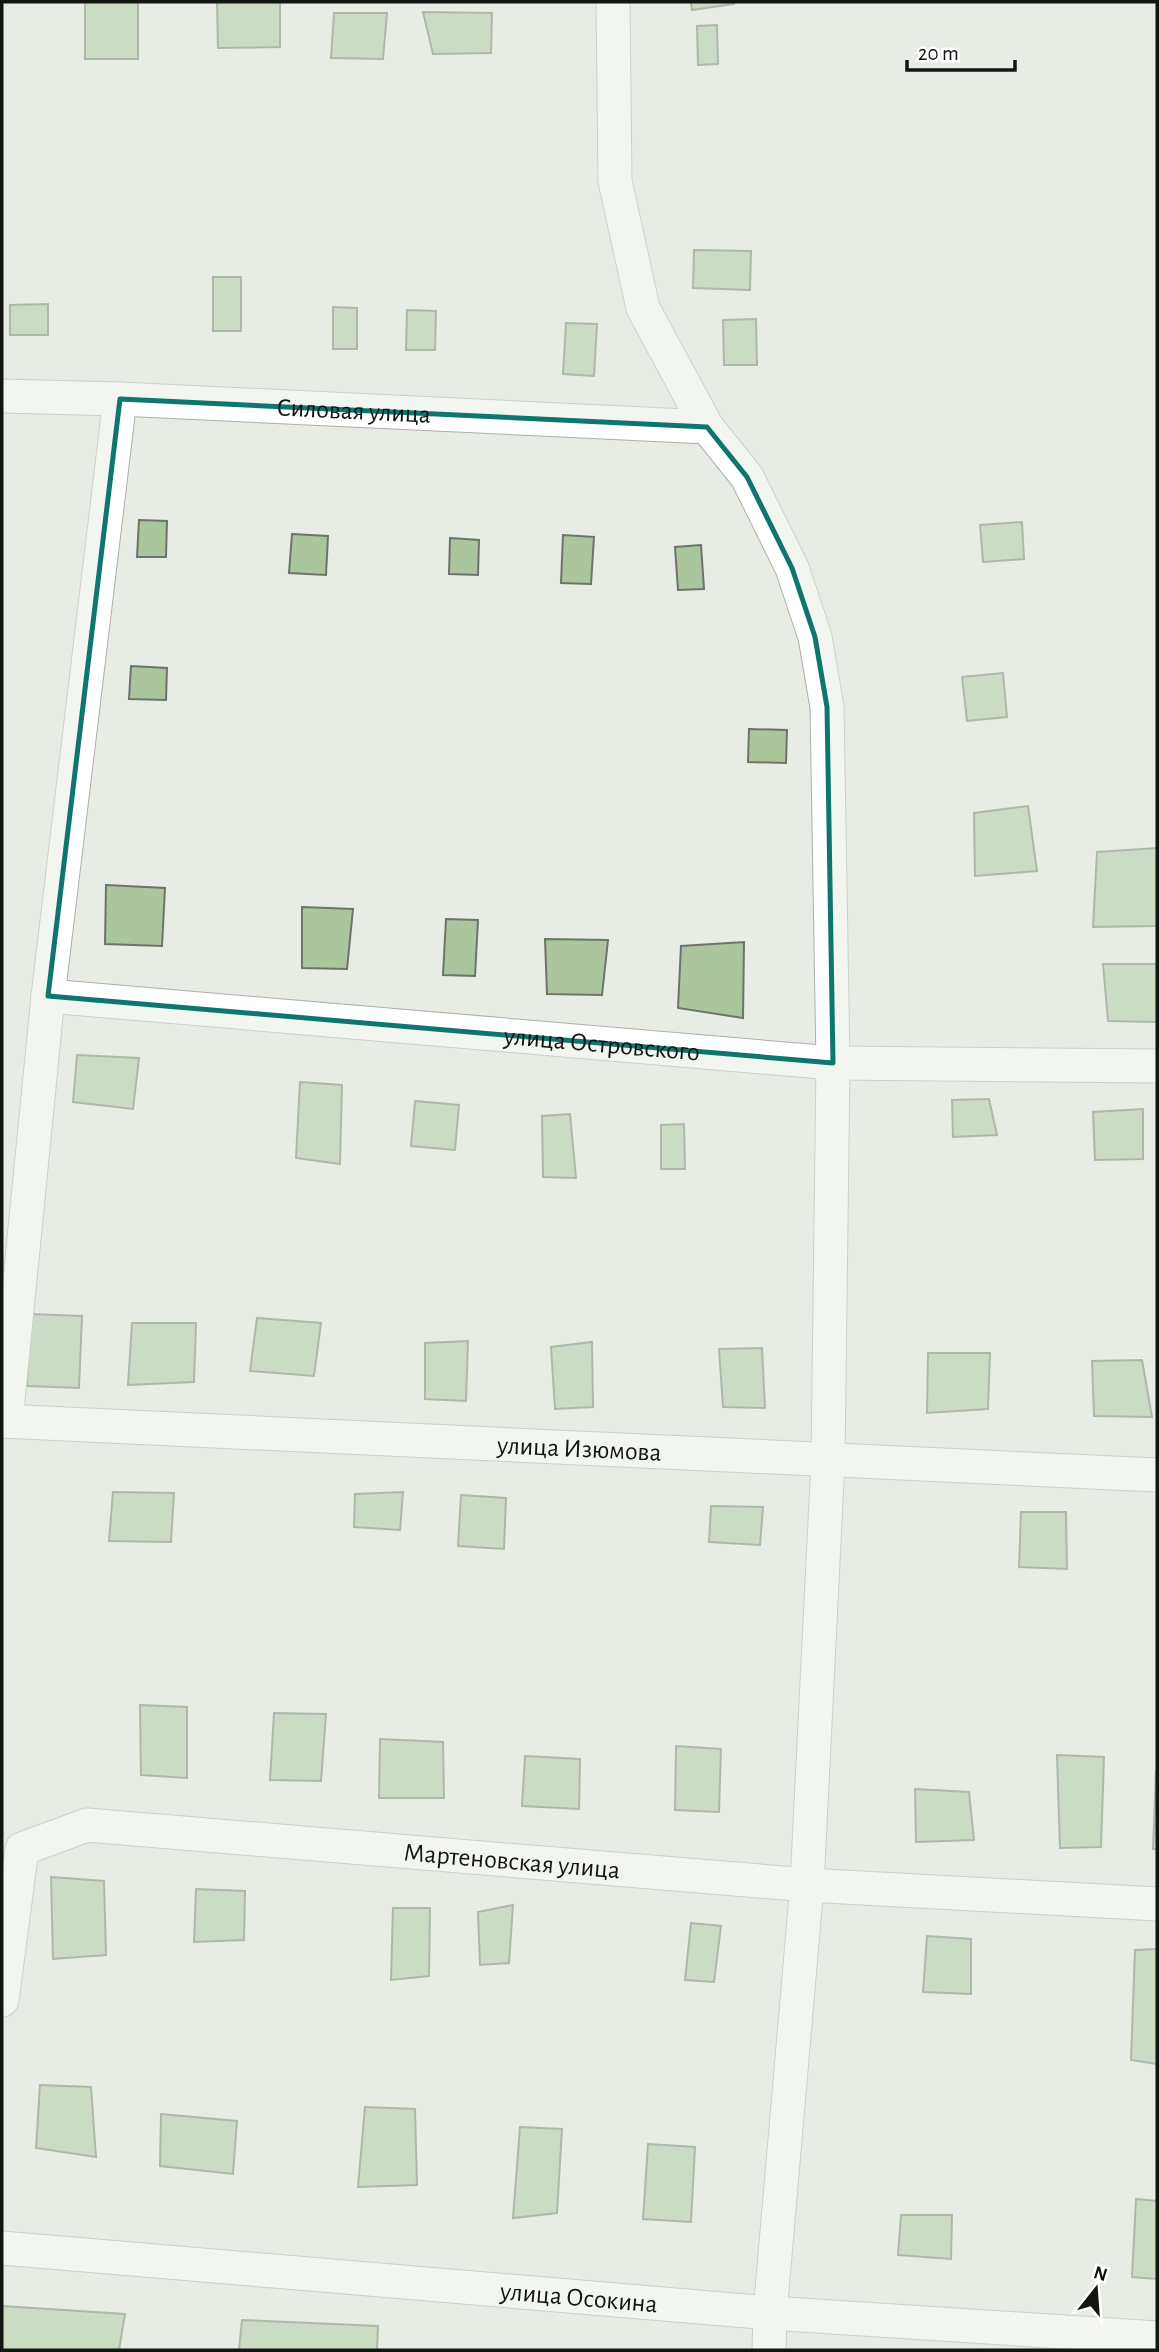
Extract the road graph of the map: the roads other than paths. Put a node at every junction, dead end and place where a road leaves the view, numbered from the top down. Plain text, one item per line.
1 (613, 2) edge
2 (2, 396) edge
3 (120, 399) junction
4 (707, 427) junction
5 (48, 996) junction
6 (833, 1063) junction
7 (1157, 1066) edge
8 (4, 1421) edge
9 (828, 1461) junction
10 (1157, 1475) edge
11 (807, 1885) junction
12 (1157, 1904) edge
13 (2, 2000) edge
14 (2, 2248) edge
15 (770, 2313) junction
16 (1157, 2338) edge
17 (769, 2350) edge

1 - 4 street
2 - 3 street, Силовая улица
3 - 4 street, Силовая улица
3 - 5 street
4 - 6 street
5 - 6 street, улица Островского
5 - 8 street
6 - 7 street, улица Островского
6 - 9 street
8 - 9 street, улица Изюмова
9 - 10 street, улица Изюмова
9 - 11 street
11 - 12 street, Мартеновская улица
11 - 13 street, Мартеновская улица
11 - 15 street
14 - 15 street, улица Осокина
15 - 16 street, улица Осокина
15 - 17 street

